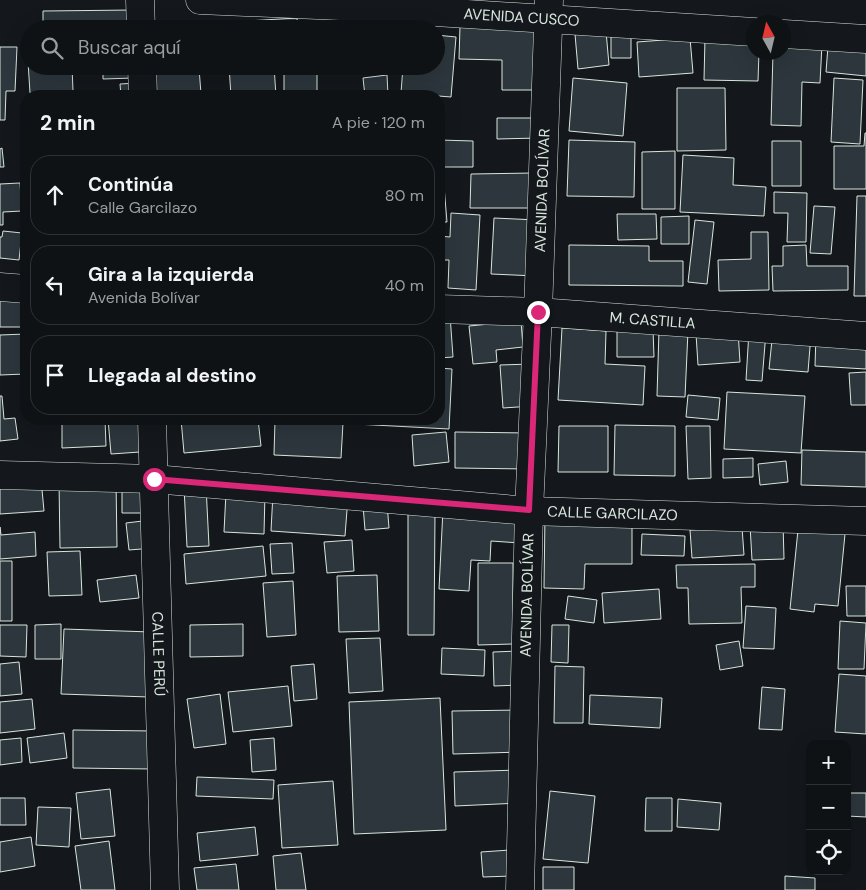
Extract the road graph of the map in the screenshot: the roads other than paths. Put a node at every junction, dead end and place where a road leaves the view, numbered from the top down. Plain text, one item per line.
1 (140, 0) edge
2 (200, 0) edge
3 (340, 3) edge
4 (548, 10) edge
5 (141, 20) edge
6 (746, 31) edge
7 (791, 34) edge
8 (866, 39) edge
9 (142, 75) edge
10 (142, 90) edge
11 (0, 287) edge
12 (20, 288) edge
13 (445, 309) edge
14 (538, 312) junction
15 (866, 336) edge
16 (152, 425) edge
17 (0, 475) edge
18 (154, 479) junction
19 (529, 510) junction
20 (866, 521) edge
21 (165, 890) edge
22 (520, 890) edge

1 - 5 street
2 - 3 street, AVENIDA CUSCO
3 - 4 street, AVENIDA CUSCO
4 - 6 street, AVENIDA CUSCO
4 - 14 street, AVENIDA BOLÍVAR
7 - 8 street
9 - 10 street
11 - 12 street
13 - 14 street, M. CASTILLA
14 - 15 street, M. CASTILLA
14 - 19 street, AVENIDA BOLÍVAR
16 - 18 street, CALLE PERÚ
17 - 18 street, CALLE GARCILAZO
18 - 19 street, CALLE GARCILAZO
18 - 21 street, CALLE PERÚ
19 - 20 street, CALLE GARCILAZO
19 - 22 street, AVENIDA BOLÍVAR

